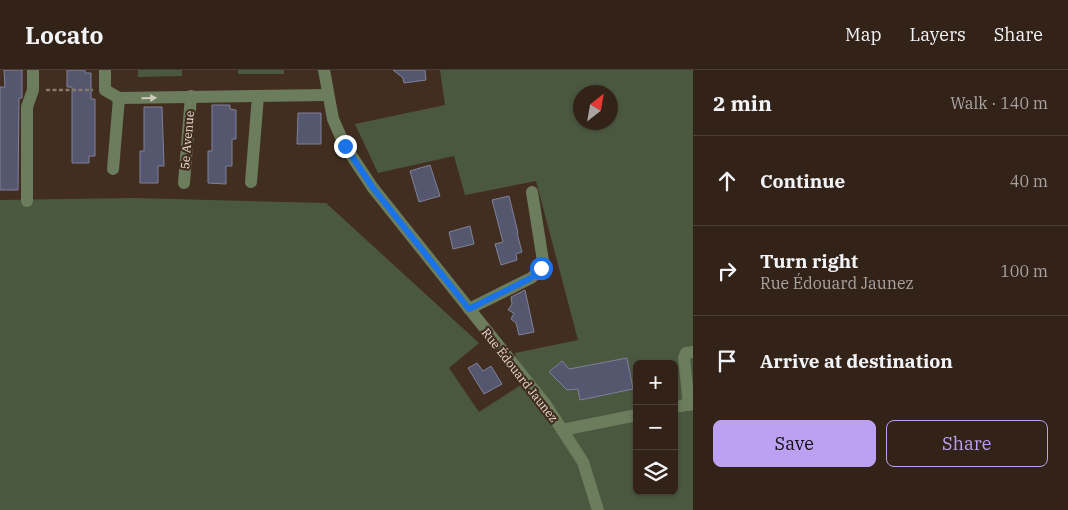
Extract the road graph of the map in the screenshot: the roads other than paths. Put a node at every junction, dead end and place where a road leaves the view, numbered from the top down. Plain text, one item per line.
1 (33, 70) edge
2 (105, 70) edge
3 (324, 70) edge
4 (328, 95) junction
5 (191, 96) junction
6 (258, 96) junction
7 (119, 98) junction
8 (113, 169) dead end
9 (251, 182) dead end
10 (184, 183) dead end
11 (532, 192) dead end
12 (27, 201) dead end
13 (469, 309) junction
14 (693, 352) edge
15 (691, 404) edge
16 (678, 406) edge
17 (633, 416) edge
18 (562, 430) junction
19 (598, 510) edge

1 - 12 street
2 - 7 street
3 - 4 street, Rue Édouard Jaunez
4 - 6 street, 5e Avenue
4 - 13 street, Rue Édouard Jaunez
5 - 6 street, 5e Avenue
7 -> 5 street, 5e Avenue
5 - 10 street, 5e Avenue
6 - 9 street
7 - 8 street
11 - 13 street
13 - 18 street, Rue Édouard Jaunez
14 - 15 street
15 - 16 street
17 - 18 street
18 - 19 street, Rue Édouard Jaunez

